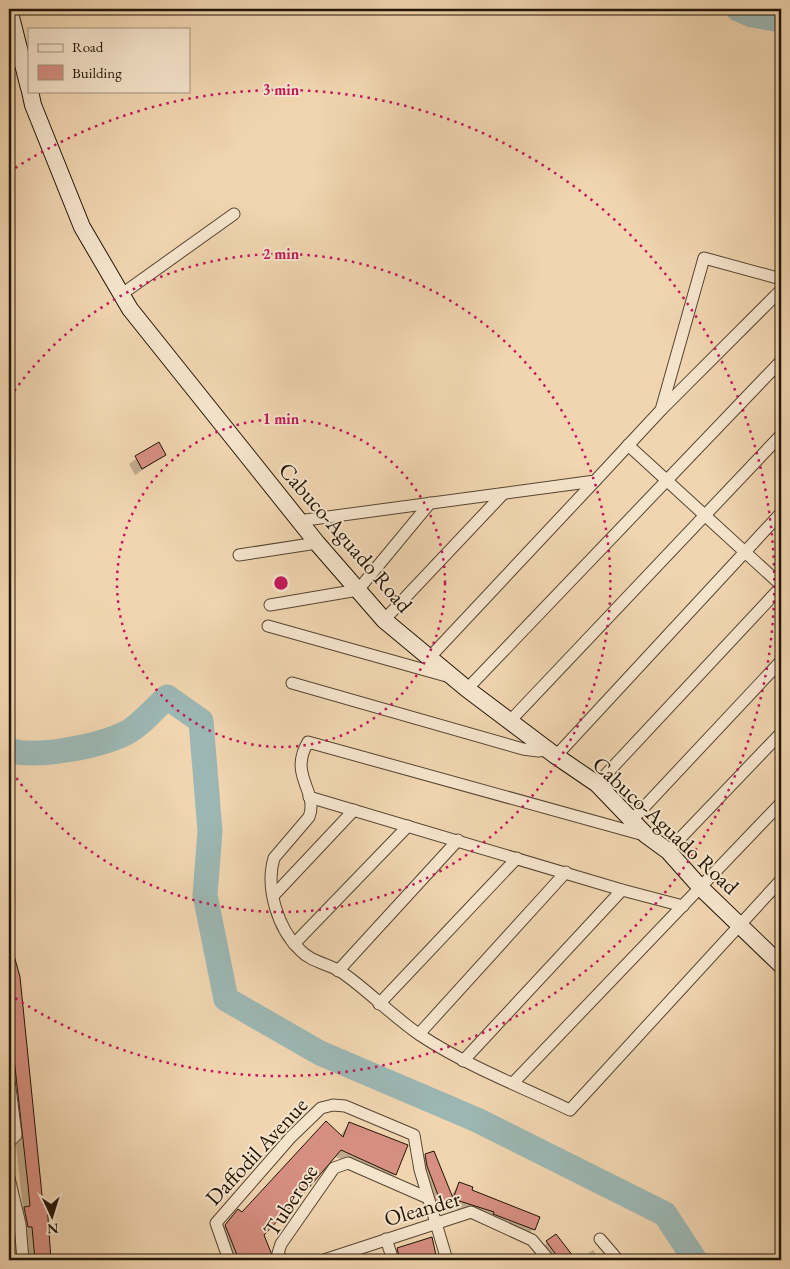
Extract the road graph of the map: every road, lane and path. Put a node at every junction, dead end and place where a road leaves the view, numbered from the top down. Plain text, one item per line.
1 (9, 9) edge
2 (28, 86) edge
3 (30, 92) edge
4 (234, 214) dead end
5 (781, 279) edge
6 (781, 290) edge
7 (122, 294) junction
8 (781, 361) edge
9 (661, 410) junction
10 (781, 435) edge
11 (628, 445) junction
12 (667, 480) junction
13 (595, 481) junction
14 (503, 494) junction
15 (430, 503) junction
16 (781, 513) edge
17 (704, 514) junction
18 (298, 521) junction
19 (316, 543) junction
20 (745, 550) junction
21 (239, 555) dead end
22 (781, 586) edge
23 (358, 590) junction
24 (270, 605) dead end
25 (384, 620) junction
26 (268, 626) dead end
27 (430, 657) junction
28 (781, 661) edge
29 (454, 678) junction
30 (292, 683) dead end
31 (467, 690) junction
32 (510, 721) junction
33 (781, 733) edge
34 (553, 753) junction
35 (597, 784) junction
36 (309, 797) junction
37 (781, 802) edge
38 (354, 810) junction
39 (632, 820) junction
40 (408, 826) junction
41 (646, 835) junction
42 (458, 840) junction
43 (668, 851) junction
44 (517, 858) junction
45 (566, 872) junction
46 (781, 880) edge
47 (701, 888) junction
48 (622, 890) junction
49 (274, 896) junction
50 (683, 906) junction
51 (739, 924) junction
52 (294, 944) junction
53 (780, 960) edge
54 (338, 970) junction
55 (379, 1004) junction
56 (419, 1034) junction
57 (463, 1061) junction
58 (9, 1080) edge
59 (513, 1083) junction
60 (9, 1142) edge
61 (9, 1178) edge
62 (428, 1198) junction
63 (435, 1223) junction
64 (386, 1239) junction
65 (600, 1239) dead end
66 (340, 1258) edge
67 (23, 1260) edge
68 (229, 1260) edge
69 (282, 1260) edge
70 (324, 1260) edge
71 (393, 1260) edge
72 (447, 1260) edge
73 (549, 1260) edge
74 (618, 1260) edge

1 - 2 street, Cabuco-Aguado Road
3 - 7 street, Cabuco-Aguado Road
4 - 7 street
5 - 9 street
6 - 9 street
7 - 18 street, Cabuco-Aguado Road
8 - 12 street
9 - 11 street
10 - 17 street
11 - 12 street
11 - 13 street
12 - 17 street
12 - 31 street
13 - 14 street
13 - 27 street
14 - 15 street
14 - 25 street
15 - 18 street
15 - 23 street
16 - 20 street
17 - 20 street
17 - 32 street
18 - 19 street, Cabuco-Aguado Road
19 - 21 street
19 - 23 street, Cabuco-Aguado Road
20 - 22 street
20 - 34 street
22 - 35 street
23 - 24 street
23 - 25 street, Cabuco-Aguado Road
25 - 27 street, Cabuco-Aguado Road
26 - 29 street
27 - 29 street, Cabuco-Aguado Road
28 - 39 street
29 - 31 street, Cabuco-Aguado Road
30 - 34 street
31 - 32 street, Cabuco-Aguado Road
32 - 34 street, Cabuco-Aguado Road
33 - 43 street
34 - 35 street, Cabuco-Aguado Road
35 - 39 street, Cabuco-Aguado Road
36 - 38 street
36 - 41 street
36 - 49 street
37 - 47 street
38 - 40 street
38 - 49 street
39 - 41 street, Cabuco-Aguado Road
40 - 42 street
40 - 52 street
41 - 43 street, Cabuco-Aguado Road
42 - 44 street
42 - 54 street
43 - 47 street, Cabuco-Aguado Road
44 - 45 street
44 - 55 street
45 - 48 street
45 - 56 street
46 - 51 street
47 - 50 street
47 - 51 street, Cabuco-Aguado Road
48 - 50 street
48 - 57 street
49 - 52 street
50 - 59 street
51 - 53 street, Cabuco-Aguado Road
51 - 59 street
52 - 54 street
54 - 55 street
55 - 56 street
56 - 57 street
57 - 59 street
58 - 60 street
61 - 67 street
62 - 63 street
62 - 68 street, Daffodil Avenue
62 - 69 street, Tuberose
63 - 64 street, Oleander
63 - 72 street
63 - 73 street, Oleander
64 - 66 street, Oleander
64 - 71 street
65 - 74 street
66 - 70 street, Oleander

